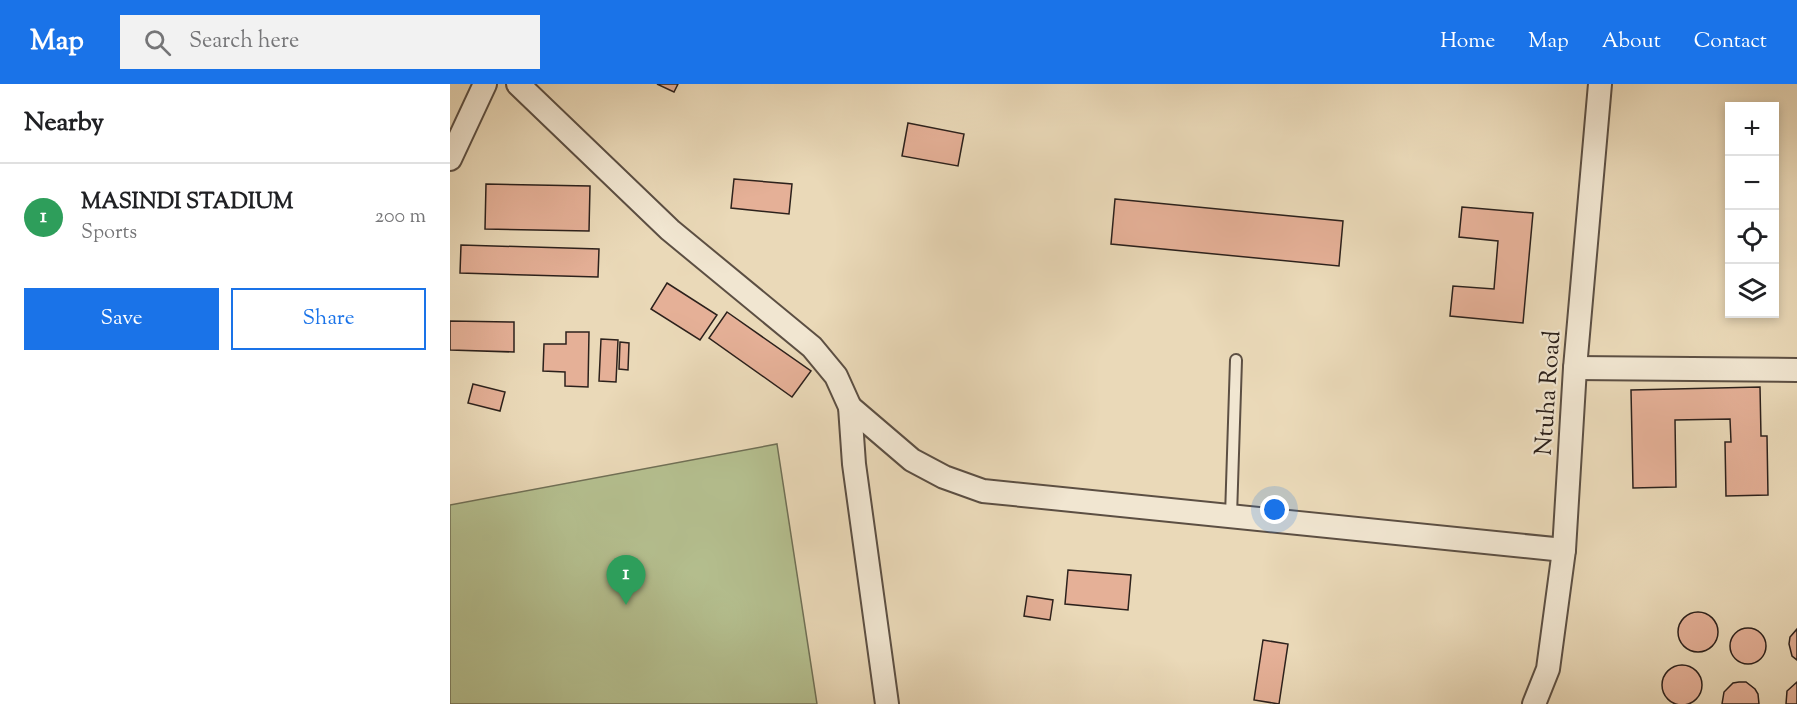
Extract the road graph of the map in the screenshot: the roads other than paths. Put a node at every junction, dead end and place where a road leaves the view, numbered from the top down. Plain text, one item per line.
1 (485, 84) edge
2 (518, 84) edge
3 (1600, 84) edge
4 (450, 159) edge
5 (1236, 360) dead end
6 (1575, 369) junction
7 (1797, 370) edge
8 (850, 407) junction
9 (1231, 516) junction
10 (1564, 550) junction
11 (887, 704) edge
12 (1534, 704) edge

1 - 4 street
2 - 8 street
3 - 6 street, Ntuha Road
5 - 9 lane
6 - 7 street
6 - 10 street, Ntuha Road
8 - 9 street
8 - 11 street
9 - 10 street
10 - 12 street, Ntuha Road

